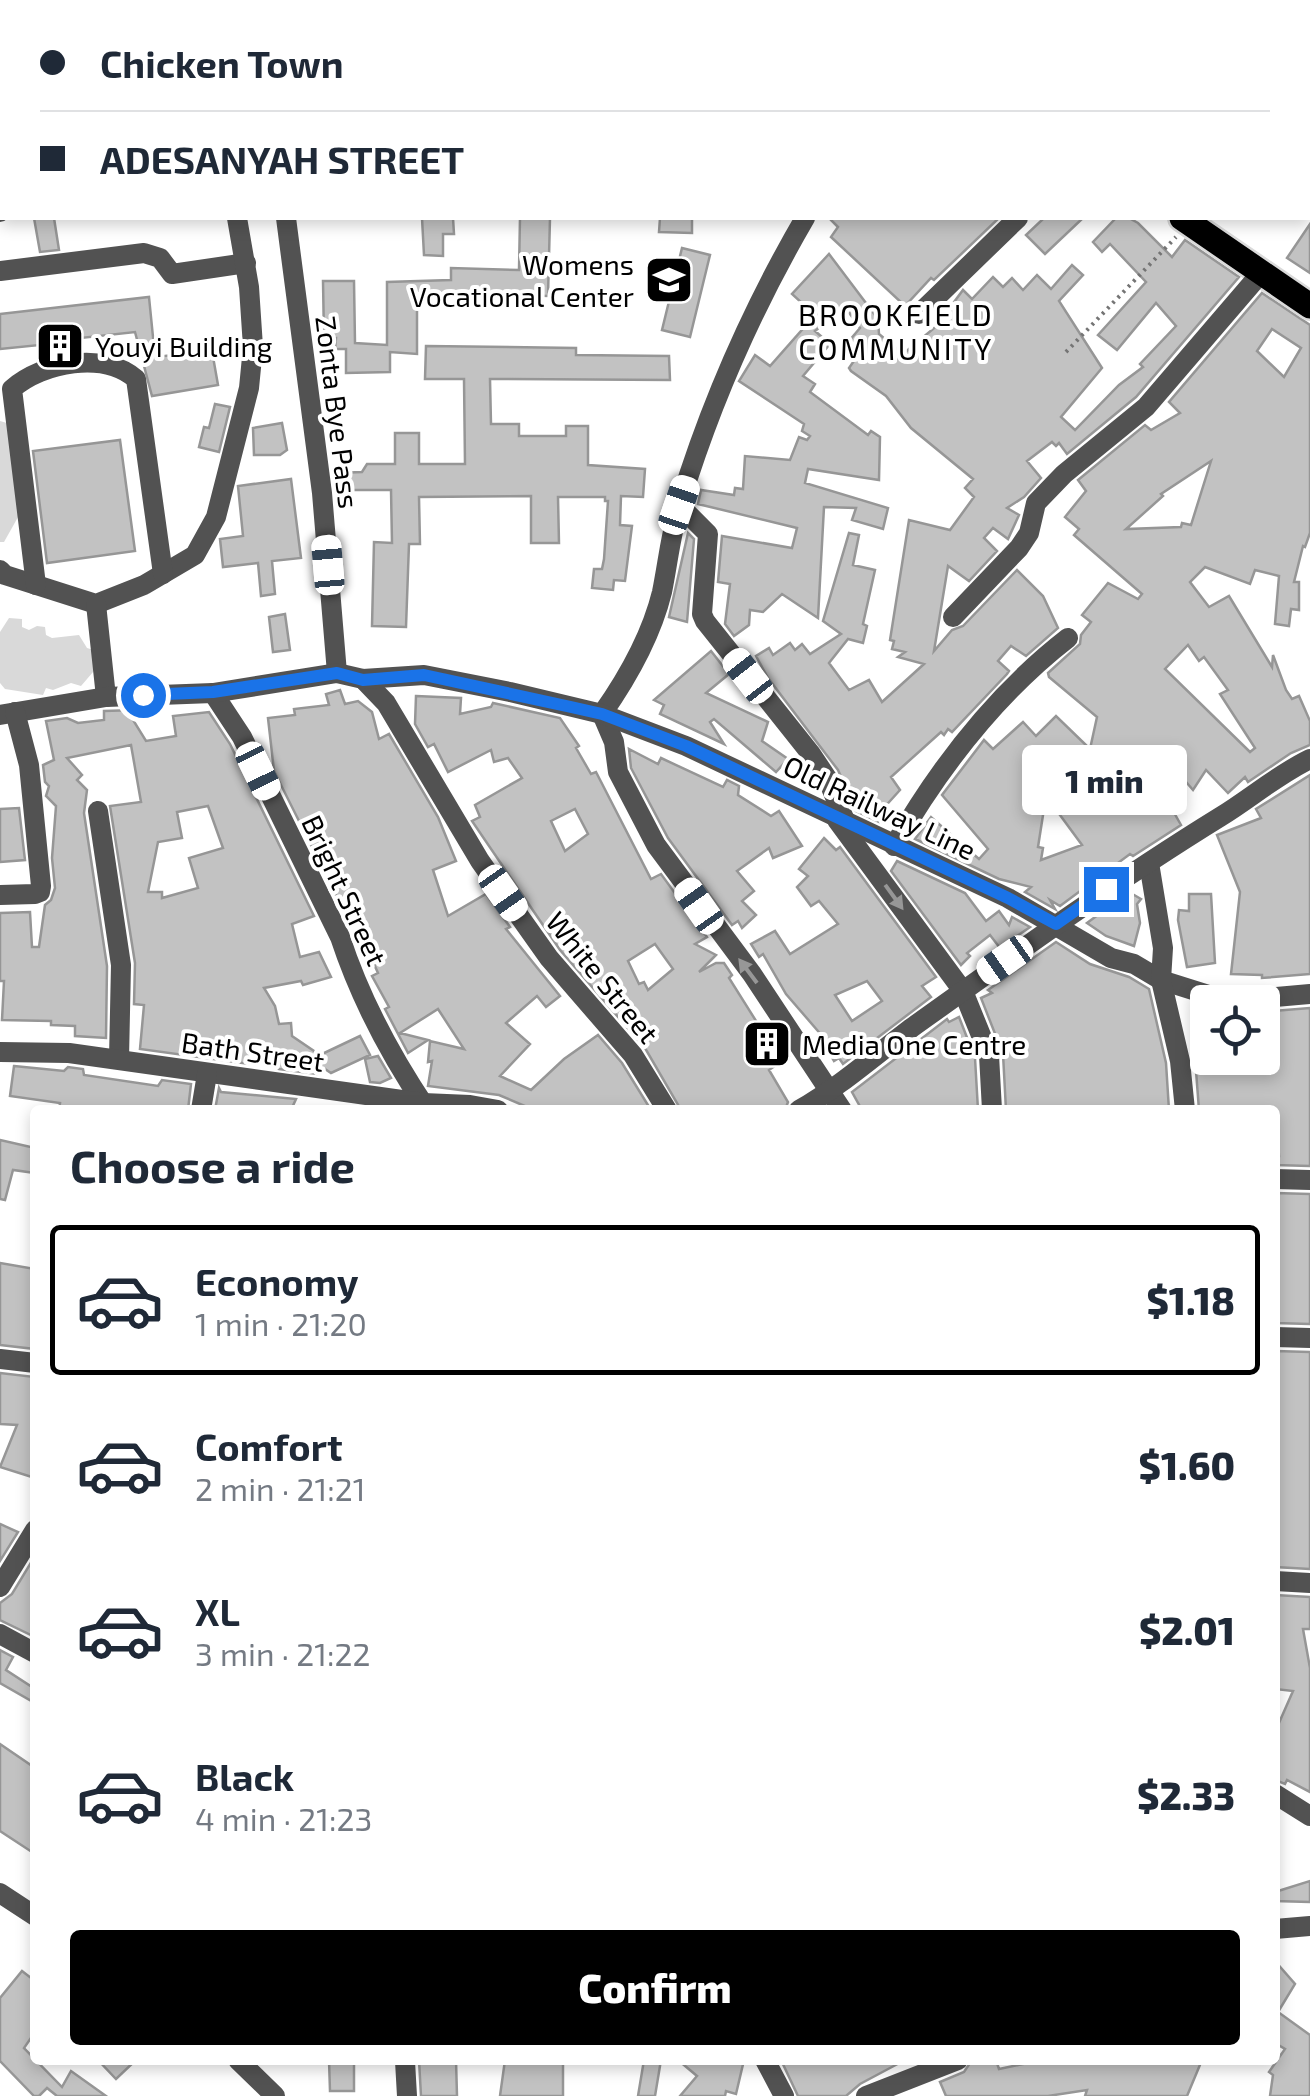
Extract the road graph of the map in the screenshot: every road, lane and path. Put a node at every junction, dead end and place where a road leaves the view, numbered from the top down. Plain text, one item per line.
1 (236, 220) edge
2 (286, 220) edge
3 (804, 220) edge
4 (1016, 220) edge
5 (1186, 220) edge
6 (246, 263) junction
7 (0, 271) edge
8 (1261, 273) junction
9 (1310, 306) edge
10 (919, 314) dead end
11 (1066, 352) dead end
12 (679, 505) junction
13 (0, 570) edge
14 (163, 574) junction
15 (36, 585) junction
16 (96, 604) junction
17 (953, 617) dead end
18 (1068, 638) dead end
19 (337, 673) junction
20 (363, 680) junction
21 (213, 692) junction
22 (106, 697) junction
23 (8, 713) edge
24 (602, 714) junction
25 (1310, 759) edge
26 (98, 811) dead end
27 (841, 821) junction
28 (894, 846) junction
29 (1149, 863) junction
30 (0, 895) edge
31 (1056, 924) junction
32 (1161, 980) junction
33 (963, 991) junction
34 (1310, 994) edge
35 (0, 1052) edge
36 (120, 1059) junction
37 (207, 1074) junction
38 (837, 1100) edge
39 (202, 1105) edge
40 (412, 1105) edge
41 (424, 1105) edge
42 (664, 1105) edge
43 (992, 1105) edge
44 (1185, 1105) edge
45 (1280, 1178) edge
46 (1310, 1180) edge
47 (1280, 1337) edge
48 (1310, 1338) edge
49 (0, 1359) edge
50 (30, 1363) edge
51 (30, 1538) edge
52 (1280, 1581) edge
53 (1310, 1584) edge
54 (0, 1587) edge
55 (0, 1634) edge
56 (30, 1650) edge
57 (1280, 1797) edge
58 (1310, 1816) edge
59 (0, 1893) edge
60 (30, 1913) edge
61 (1310, 1926) edge
62 (1280, 1928) edge
63 (243, 2065) edge
64 (405, 2065) edge
65 (768, 2065) edge
66 (945, 2065) edge
67 (275, 2096) edge
68 (407, 2096) edge
69 (784, 2096) edge
70 (866, 2096) edge

1 - 6 street
2 - 19 street, Zonta Bye Pass
3 - 12 street
4 - 10 street
5 - 8 main road
5 - 11 path
6 - 7 street
6 - 14 street
8 - 9 main road
8 - 17 street
12 - 24 street
12 - 27 street
13 - 15 street
14 - 15 street
14 - 16 street
15 - 16 street
16 - 22 street
18 - 28 street
19 - 20 street, Old Railway Line
19 - 21 street, Old Railway Line
20 - 24 street, Old Railway Line
20 - 42 street, White Street
21 - 22 street, Old Railway Line
21 - 41 street, Bright Street
22 - 23 street, Old Railway Line
23 - 30 street
24 - 27 street, Old Railway Line
38 -> 24 street
25 - 29 street
26 - 36 street
27 - 28 street, Old Railway Line
27 -> 33 street
28 - 31 street, Old Railway Line
29 - 31 street
29 - 32 street
31 - 32 street, Old Railway Line
31 - 33 street
32 - 34 street, Old Railway Line
32 - 44 street
33 - 38 street
33 - 43 street
35 - 36 street, Bath Street
36 - 37 street, Bath Street
37 - 39 street
37 - 40 street, Bath Street
45 - 46 street
47 - 48 street
49 - 50 street
51 - 54 street
52 - 53 street
55 - 56 street
57 - 58 street
59 - 60 street
61 - 62 street
63 - 67 street
64 - 68 street
65 - 69 street
66 - 70 street

